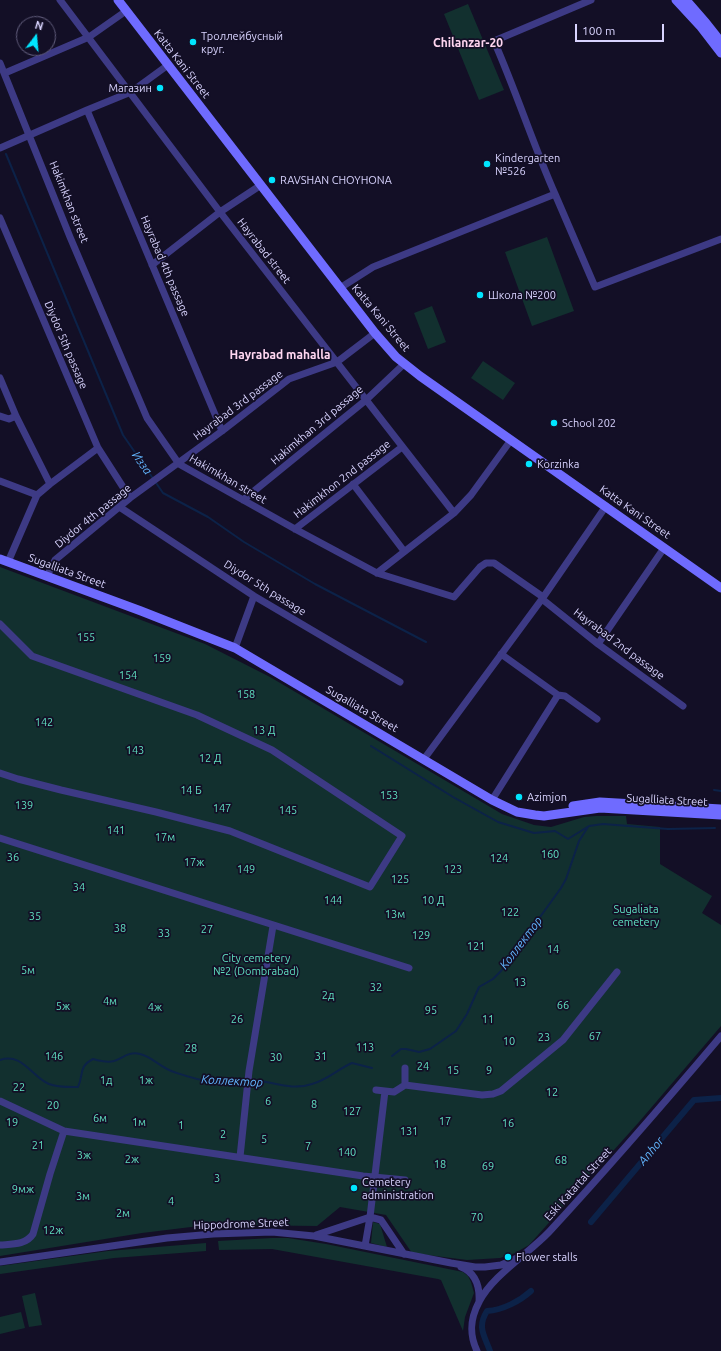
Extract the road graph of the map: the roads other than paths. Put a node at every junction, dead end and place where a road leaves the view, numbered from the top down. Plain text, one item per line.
1 (60, 0) edge
2 (118, 0) edge
3 (591, 0) edge
4 (676, 0) edge
5 (686, 0) edge
6 (126, 11) junction
7 (89, 37) junction
8 (721, 42) edge
9 (721, 53) edge
10 (0, 63) edge
11 (168, 65) junction
12 (4, 73) junction
13 (131, 92) junction
14 (87, 110) junction
15 (30, 135) junction
16 (0, 148) edge
17 (261, 185) junction
18 (554, 194) junction
19 (220, 212) junction
20 (0, 218) edge
21 (721, 239) edge
22 (152, 265) junction
23 (340, 288) junction
24 (375, 333) junction
25 (337, 362) junction
26 (404, 364) junction
27 (0, 378) edge
28 (366, 400) junction
29 (0, 416) edge
30 (16, 416) junction
31 (222, 431) junction
32 (510, 440) junction
33 (402, 447) junction
34 (98, 448) junction
35 (179, 464) junction
36 (0, 481) edge
37 (50, 484) junction
38 (353, 484) junction
39 (38, 495) junction
40 (130, 498) junction
41 (243, 500) junction
42 (606, 506) junction
43 (121, 508) junction
44 (454, 513) junction
45 (295, 529) junction
46 (664, 548) junction
47 (404, 551) junction
48 (0, 554) edge
49 (6, 560) edge
50 (377, 573) junction
51 (48, 574) junction
52 (721, 588) edge
53 (254, 596) junction
54 (542, 598) junction
55 (0, 624) edge
56 (598, 644) junction
57 (236, 646) junction
58 (501, 654) junction
59 (400, 682) dead end
60 (558, 695) junction
61 (683, 706) dead end
62 (597, 719) dead end
63 (425, 757) junction
64 (0, 773) edge
65 (493, 797) junction
66 (721, 809) edge
67 (721, 815) edge
68 (0, 838) edge
69 (273, 926) junction
70 (409, 968) dead end
71 (617, 972) dead end
72 (721, 1036) edge
73 (405, 1068) dead end
74 (405, 1085) junction
75 (376, 1090) dead end
76 (385, 1091) junction
77 (0, 1101) edge
78 (64, 1131) junction
79 (240, 1157) junction
80 (375, 1177) junction
81 (405, 1180) dead end
82 (370, 1217) junction
83 (314, 1236) junction
84 (0, 1245) edge
85 (365, 1246) junction
86 (404, 1254) junction
87 (524, 1255) junction
88 (0, 1262) edge
89 (451, 1263) junction
90 (478, 1302) junction
91 (477, 1351) edge

1 - 7 street, Hayrabad street
2 - 6 main road, Katta Kani Street
3 - 18 street
4 - 9 main road
5 - 8 main road
6 - 7 street
6 - 11 main road, Katta Kani Street
7 - 12 street
7 - 13 street, Hayrabad street
10 - 12 street, Hakimkhаn street
11 - 13 street
11 - 17 main road, Katta Kani Street
12 - 15 street, Hakimkhаn street
13 - 14 street
13 - 19 street, Hayrabad street
14 - 15 street
14 - 22 street, Hayrabad 4th passage
15 - 16 street
15 - 35 street, Hakimkhаn street
17 - 19 street
17 - 23 main road, Katta Kani Street
18 - 21 street
18 - 23 street
19 - 22 street
19 - 25 street, Hayrabad street
20 - 34 street, Diydor 5th passage
22 - 31 street, Hayrabad 4th passage
23 - 24 main road, Katta Kani Street
24 - 25 street, Hayrabad 3rd passage
24 - 26 main road, Katta Kani Street
25 - 28 street, Hayrabad street
25 - 31 street, Hayrabad 3rd passage
26 - 28 street, Hakimkhаn 3rd passage
26 - 32 main road, Katta Kani Street
27 - 30 street
28 - 33 street, Hayrabad street
28 - 41 street, Hakimkhаn 3rd passage
29 - 30 street
30 - 37 street
31 - 35 street, Hayrabad 3rd passage
32 - 42 main road, Katta Kani Street
32 - 44 street
33 - 38 street, Hakimkhon 2nd passage
33 - 44 street, Hayrabad street
34 - 37 street
34 - 40 street, Diydor 5th passage
35 - 40 street, Diydor 4th passage
35 - 41 street, Hakimkhаn street
36 - 39 street
37 - 39 street
38 - 45 street, Hakimkhon 2nd passage
38 - 47 street
39 - 49 street
40 - 43 street, Diydor 4th passage
41 - 45 street, Hakimkhаn street
42 - 46 main road, Katta Kani Street
42 - 54 street
43 - 51 street, Diydor 4th passage
43 - 53 street, Diydor 5th passage
44 - 47 street
45 - 50 street, Hakimkhаn street
46 - 52 main road, Katta Kani Street
46 - 56 street
47 - 50 street
48 - 49 main road, Sugalliata Street
49 - 51 main road, Sugalliata Street
50 - 54 street, Hakimkhаn street
51 - 57 main road, Sugalliata Street
53 - 57 street
53 - 59 street, Diydor 5th passage
54 - 56 street, Hayrаbаd 2nd passage
54 - 58 street
55 - 64 street
56 - 61 street, Hayrаbаd 2nd passage
57 - 63 main road, Sugalliata Street
58 - 60 street
58 - 63 street
60 - 62 street
60 - 65 street
63 - 65 main road, Sugalliata Street
65 - 66 main road, Sugalliata Street
65 - 67 main road, Sugalliata Street
68 - 69 street
69 - 70 street
69 - 79 street
71 - 74 street
72 - 87 street, Eski Katartal Street
73 - 74 street
74 - 76 street
75 - 76 street
76 - 80 street
77 - 78 street
78 - 79 street
78 - 84 street
79 - 80 street
80 - 81 street
80 - 82 street
82 - 83 street
82 - 85 street
82 - 86 street
83 - 85 street, Hippodrome Street
83 - 88 street, Hippodrome Street
85 - 86 street, Hippodrome Street
86 - 89 street, Hippodrome Street
87 - 89 street
87 - 90 street, Eski Katartal Street
89 - 90 street, Hippodrome Street
90 - 91 street, Eski Katartal Street

